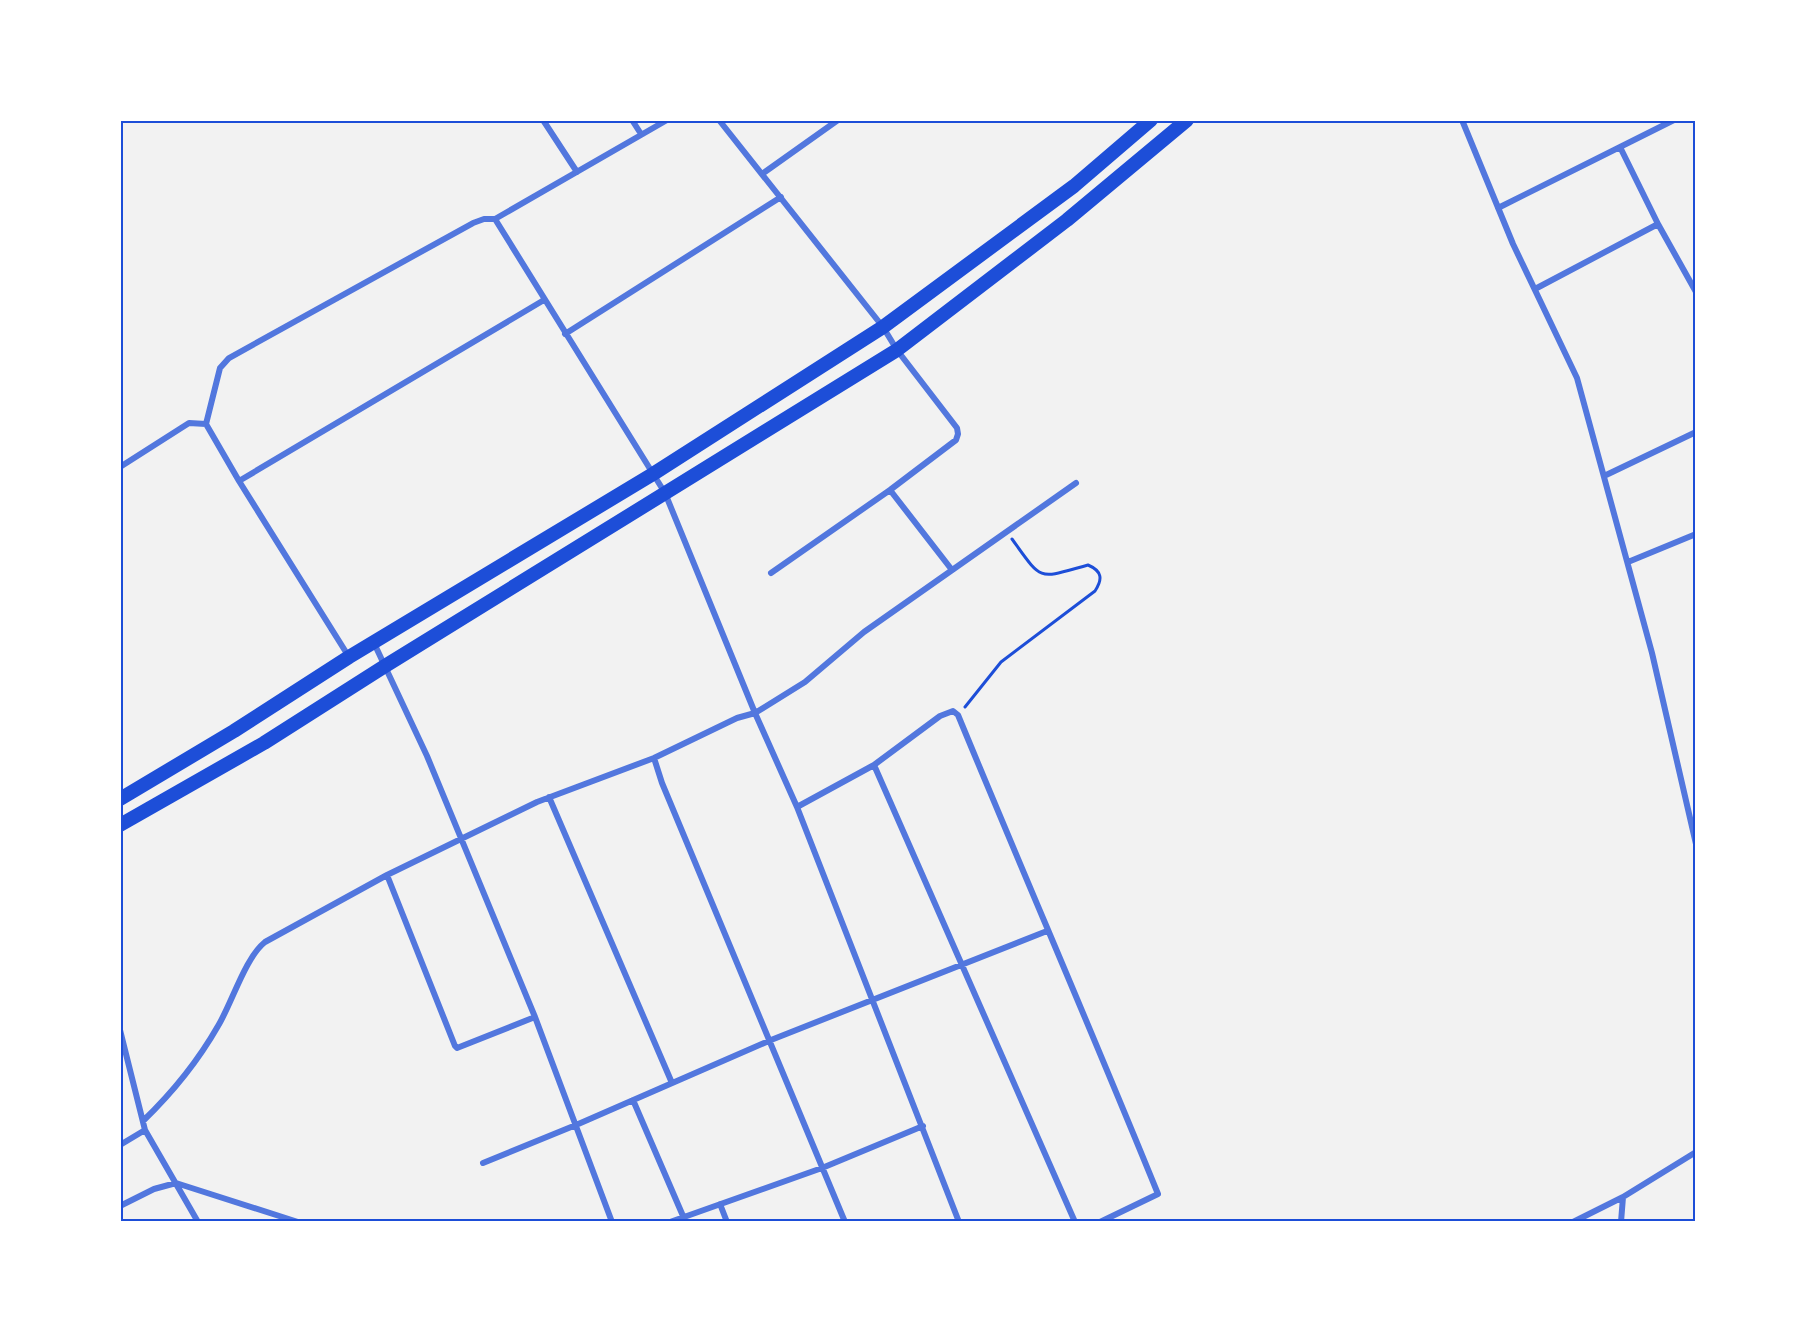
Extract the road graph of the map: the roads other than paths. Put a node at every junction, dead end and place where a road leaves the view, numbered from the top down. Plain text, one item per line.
1 (543, 120) edge
2 (632, 120) edge
3 (667, 120) edge
4 (719, 120) edge
5 (838, 120) edge
6 (1151, 120) edge
7 (1187, 120) edge
8 (1462, 120) edge
9 (1674, 120) edge
10 (641, 134) junction
11 (1620, 147) junction
12 (578, 172) junction
13 (762, 174) junction
14 (781, 198) junction
15 (1498, 208) junction
16 (495, 219) junction
17 (1658, 224) junction
18 (1534, 289) junction
19 (1696, 292) edge
20 (544, 300) junction
21 (883, 327) junction
22 (565, 334) junction
23 (897, 350) junction
24 (206, 424) junction
25 (1696, 432) edge
26 (120, 467) edge
27 (652, 474) junction
28 (1605, 476) junction
29 (239, 481) junction
30 (1076, 483) dead end
31 (890, 490) junction
32 (664, 493) junction
33 (1696, 534) edge
34 (1628, 562) junction
35 (952, 570) junction
36 (771, 573) dead end
37 (374, 643) junction
38 (349, 657) junction
39 (386, 666) junction
40 (755, 713) junction
41 (654, 758) junction
42 (874, 765) junction
43 (549, 797) junction
44 (120, 799) edge
45 (797, 807) junction
46 (120, 825) edge
47 (462, 840) junction
48 (1696, 844) edge
49 (387, 875) junction
50 (1047, 931) junction
51 (962, 965) junction
52 (872, 1000) junction
53 (536, 1017) junction
54 (120, 1030) edge
55 (769, 1041) junction
56 (672, 1083) junction
57 (633, 1100) junction
58 (143, 1121) junction
59 (576, 1125) junction
60 (922, 1126) junction
61 (145, 1130) junction
62 (120, 1145) edge
63 (1696, 1152) edge
64 (483, 1162) dead end
65 (822, 1168) junction
66 (176, 1183) junction
67 (1623, 1197) junction
68 (720, 1204) junction
69 (120, 1206) edge
70 (683, 1216) junction
71 (198, 1222) edge
72 (298, 1222) edge
73 (612, 1222) edge
74 (669, 1222) edge
75 (728, 1222) edge
76 (845, 1222) edge
77 (959, 1222) edge
78 (1075, 1222) edge
79 (1100, 1222) edge
80 (1573, 1222) edge
81 (1621, 1222) edge

1 - 12 street
2 - 10 street
3 - 10 street
4 - 13 street
5 - 13 street
6 - 21 main road
7 - 23 main road
8 - 15 street
9 - 11 street
10 - 12 street
11 - 15 street
11 - 17 street
12 - 16 street
13 - 14 street
14 - 21 street
14 - 22 street
15 - 18 street
16 - 20 street
16 - 24 street
17 - 18 street
17 - 19 street
18 - 28 street
20 - 22 street
20 - 29 street
21 - 23 street
21 - 27 main road
22 - 27 street
23 - 31 street
23 - 32 main road
24 - 26 street
24 - 29 street
25 - 28 street
27 - 32 street
27 - 37 main road
28 - 34 street
29 - 38 street
30 - 35 street
31 - 35 street
31 - 36 street
32 - 39 main road
32 - 40 street
33 - 34 street
34 - 48 street
35 - 40 street
37 - 38 main road
37 - 39 street
38 - 44 main road
39 - 46 main road
39 - 47 street
40 - 41 street
40 - 45 street
41 - 43 street
41 - 55 street
42 - 45 street
42 - 50 street
42 - 51 street
43 - 47 street
43 - 56 street
45 - 52 street
47 - 49 street
47 - 53 street
49 - 53 street
49 - 58 street
50 - 51 street
50 - 79 street
51 - 52 street
51 - 78 street
52 - 55 street
52 - 60 street
53 - 59 street
54 - 58 street
55 - 56 street
55 - 65 street
56 - 57 street
57 - 59 street
57 - 70 street
58 - 61 street
59 - 64 street
59 - 73 street
60 - 65 street
60 - 77 street
61 - 62 street
61 - 66 street
63 - 67 street
65 - 68 street
65 - 76 street
66 - 69 street
66 - 71 street
66 - 72 street
67 - 80 street
67 - 81 street
68 - 70 street
68 - 75 street
70 - 74 street

